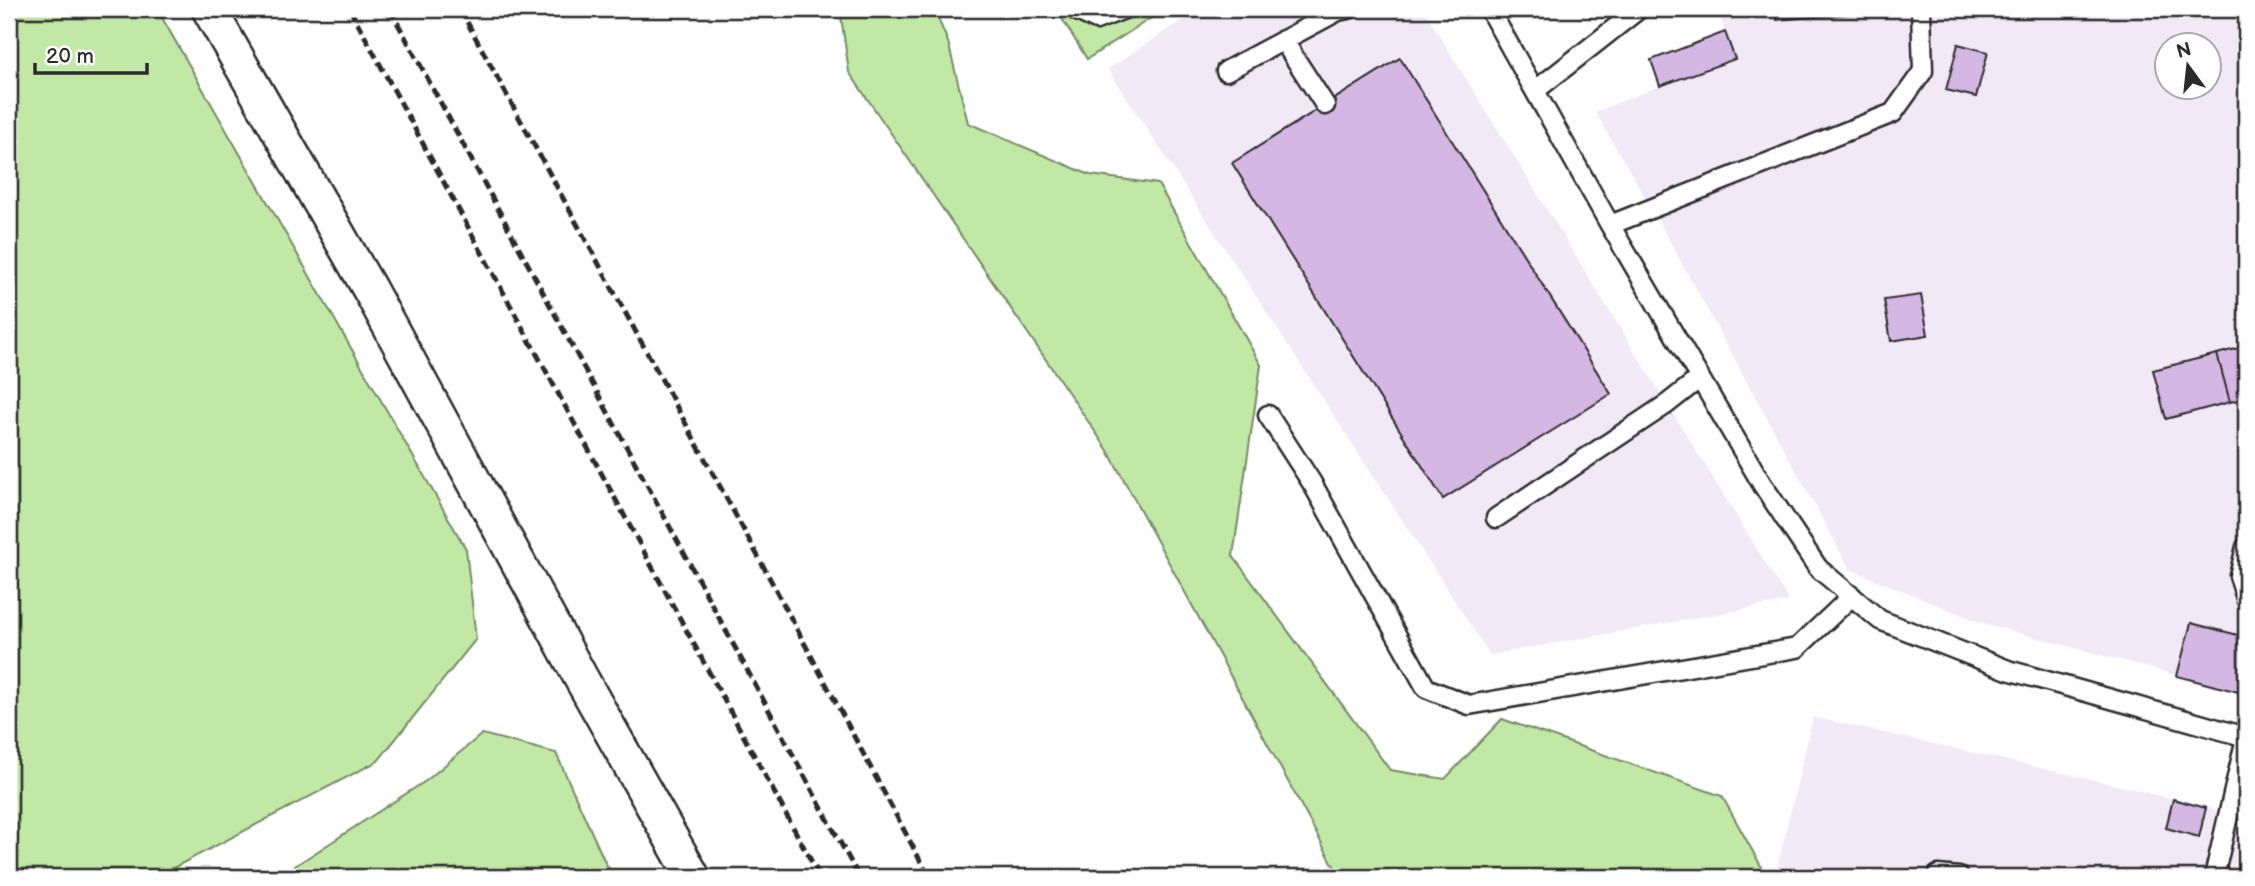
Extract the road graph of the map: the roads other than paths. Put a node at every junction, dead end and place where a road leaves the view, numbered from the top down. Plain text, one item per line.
1 (209, 9) edge
2 (1073, 9) edge
3 (1124, 9) edge
4 (1348, 9) edge
5 (1489, 9) edge
6 (1639, 9) edge
7 (1921, 9) edge
8 (1283, 40) junction
9 (1226, 71) dead end
10 (1536, 90) junction
11 (1325, 105) dead end
12 (1610, 225) junction
13 (1700, 378) junction
14 (1268, 415) dead end
15 (1496, 518) dead end
16 (2246, 547) edge
17 (1852, 596) junction
18 (2246, 598) edge
19 (2246, 738) edge
20 (693, 877) edge
21 (1938, 877) edge
22 (1959, 877) edge
23 (2214, 877) edge

1 - 20 street
2 - 3 lane
4 - 8 lane
5 - 10 lane
6 - 10 lane
7 - 12 lane
8 - 9 lane
8 - 11 lane
10 - 12 lane
12 - 13 lane
13 - 15 lane
13 - 17 lane
14 - 17 lane
16 - 18 lane
17 - 19 lane
19 - 23 lane
21 - 22 lane

